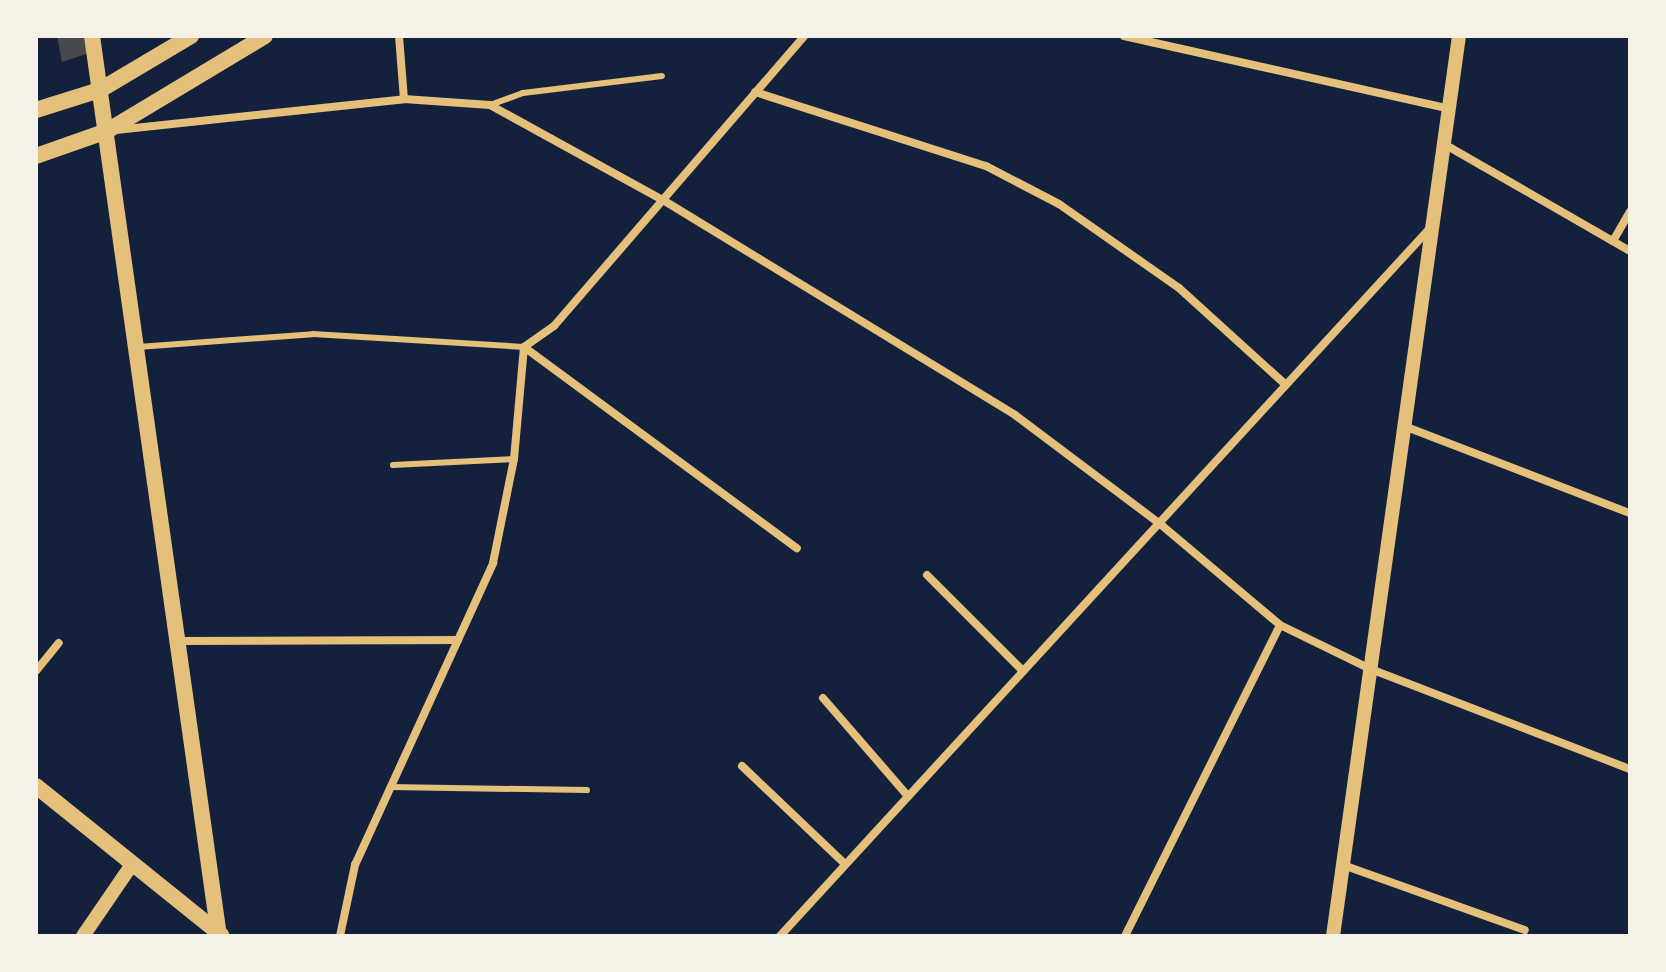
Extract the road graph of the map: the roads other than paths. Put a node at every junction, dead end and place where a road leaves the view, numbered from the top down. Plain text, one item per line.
1 (92, 36) edge
2 (191, 36) edge
3 (265, 36) edge
4 (399, 36) edge
5 (804, 36) edge
6 (1124, 36) edge
7 (1459, 36) edge
8 (662, 76) dead end
9 (100, 90) junction
10 (755, 92) junction
11 (404, 99) junction
12 (490, 105) junction
13 (1450, 109) junction
14 (36, 110) edge
15 (107, 131) junction
16 (1444, 144) junction
17 (36, 156) edge
18 (663, 200) junction
19 (1630, 211) edge
20 (1432, 225) junction
21 (1613, 241) junction
22 (1630, 251) edge
23 (138, 347) junction
24 (524, 347) junction
25 (1286, 385) junction
26 (1404, 426) junction
27 (514, 459) junction
28 (393, 465) dead end
29 (1630, 513) edge
30 (1159, 523) junction
31 (797, 548) dead end
32 (927, 575) dead end
33 (1280, 625) junction
34 (458, 640) junction
35 (178, 641) junction
36 (59, 643) dead end
37 (1368, 668) junction
38 (36, 671) edge
39 (1023, 671) junction
40 (823, 698) dead end
41 (742, 766) dead end
42 (1630, 769) edge
43 (36, 786) edge
44 (390, 787) junction
45 (587, 790) dead end
46 (908, 796) junction
47 (133, 863) junction
48 (845, 864) junction
49 (1343, 865) junction
50 (1525, 930) dead end
51 (220, 935) edge
52 (83, 936) edge
53 (340, 936) edge
54 (780, 936) edge
55 (1125, 936) edge
56 (1333, 936) edge

1 - 9 main road
2 - 9 main road
3 - 15 main road
4 - 11 street
5 - 10 street
6 - 13 street
7 - 13 street
8 - 12 lane
9 - 14 main road
9 - 15 main road
10 - 18 street
10 - 25 street
11 - 12 street
11 - 15 street
12 - 18 street
13 - 16 street
15 - 17 main road
15 - 23 main road
16 - 20 street
16 - 21 street
18 - 24 street
18 - 30 street
19 - 21 street
20 - 25 street
20 - 26 street
21 - 22 street
23 - 24 lane
23 - 35 main road
24 - 27 street
24 - 31 street
25 - 30 street
26 - 29 street
26 - 37 street
27 - 28 lane
27 - 34 street
30 - 33 street
30 - 39 street
32 - 39 street
33 - 37 street
33 - 55 street
34 - 35 street
34 - 44 street
35 - 51 main road
36 - 38 street
37 - 42 street
37 - 49 street
39 - 46 street
40 - 46 street
41 - 48 street
43 - 47 main road
44 - 45 lane
44 - 53 street
46 - 48 street
47 - 51 main road
47 - 52 street
48 - 54 street
49 - 50 street
49 - 56 street

